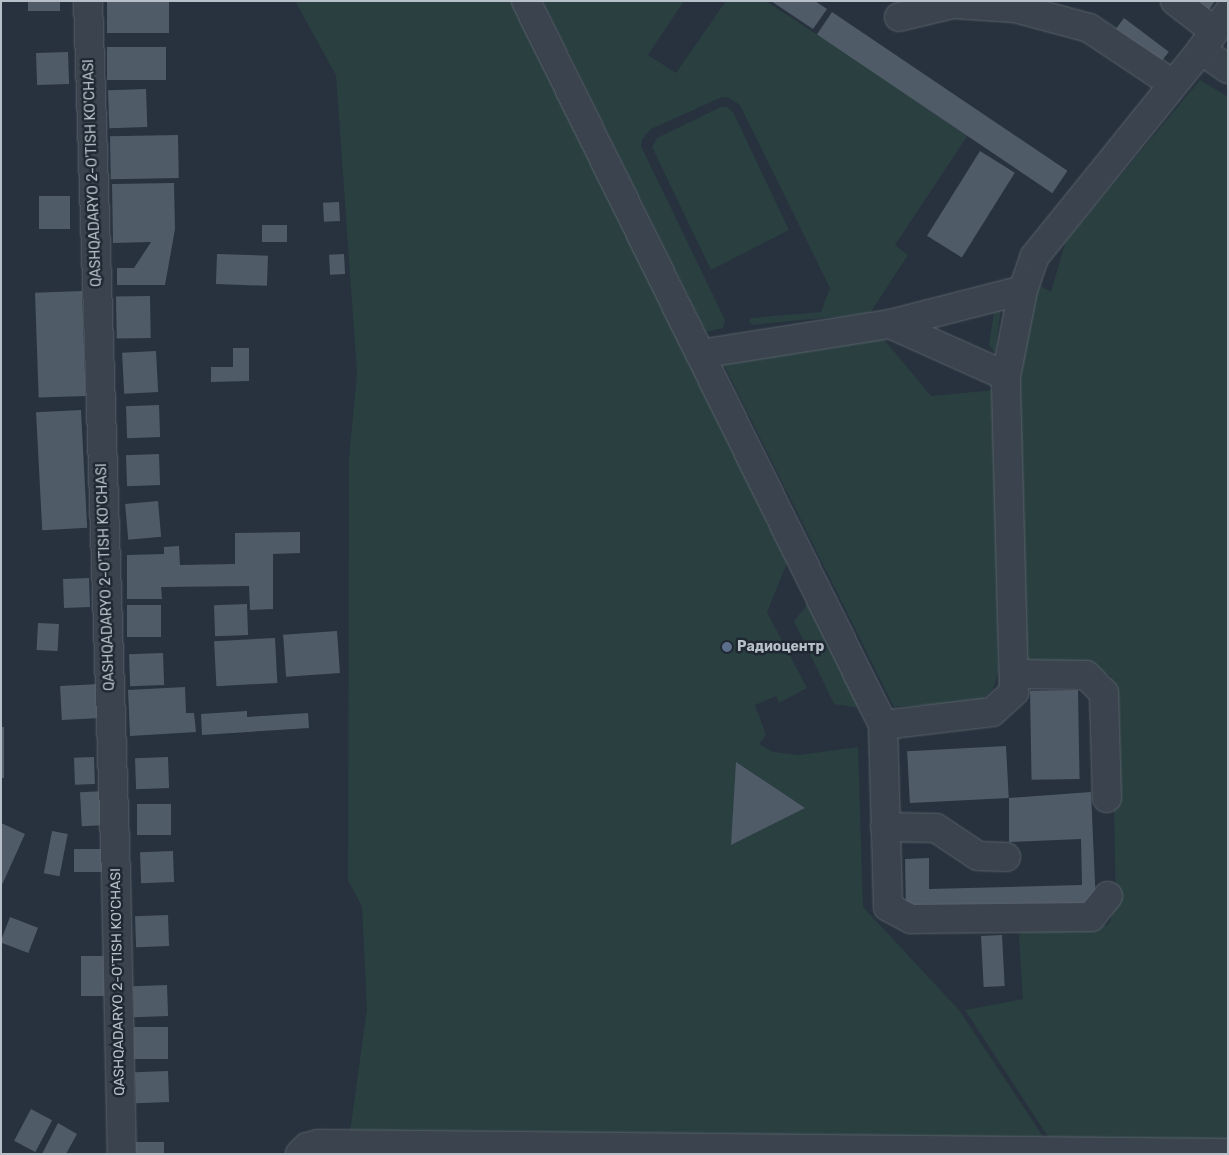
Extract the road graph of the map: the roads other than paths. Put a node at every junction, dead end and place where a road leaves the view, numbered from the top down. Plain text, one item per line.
1 (88, 1) edge
2 (526, 1) edge
3 (1175, 1) edge
4 (899, 17) dead end
5 (1214, 31) edge
6 (1228, 69) edge
7 (1173, 84) junction
8 (1023, 290) junction
9 (890, 324) junction
10 (700, 354) junction
11 (1006, 376) junction
12 (1014, 674) junction
13 (883, 724) junction
14 (1107, 798) dead end
15 (885, 826) junction
16 (1006, 857) dead end
17 (1108, 896) dead end
18 (441, 1149) edge
19 (594, 1150) edge
20 (749, 1151) edge
21 (895, 1152) edge
22 (1042, 1152) edge
23 (1190, 1153) edge
24 (1228, 1153) edge
25 (122, 1154) edge
26 (300, 1154) edge

1 - 25 street, QASHQADARYO 2-O'TISH KO'CHASI
2 - 10 street
3 - 5 street
4 - 7 street
5 - 6 street
5 - 7 street
7 - 8 street
8 - 9 street
8 - 11 street
9 - 10 street
9 - 11 street
10 - 13 street
11 - 12 street
12 - 13 street
12 - 14 street
13 - 15 street
15 - 16 street
15 - 17 street
18 - 19 street
18 - 26 street
19 - 20 street
20 - 21 street
21 - 22 street
22 - 23 street
23 - 24 street

